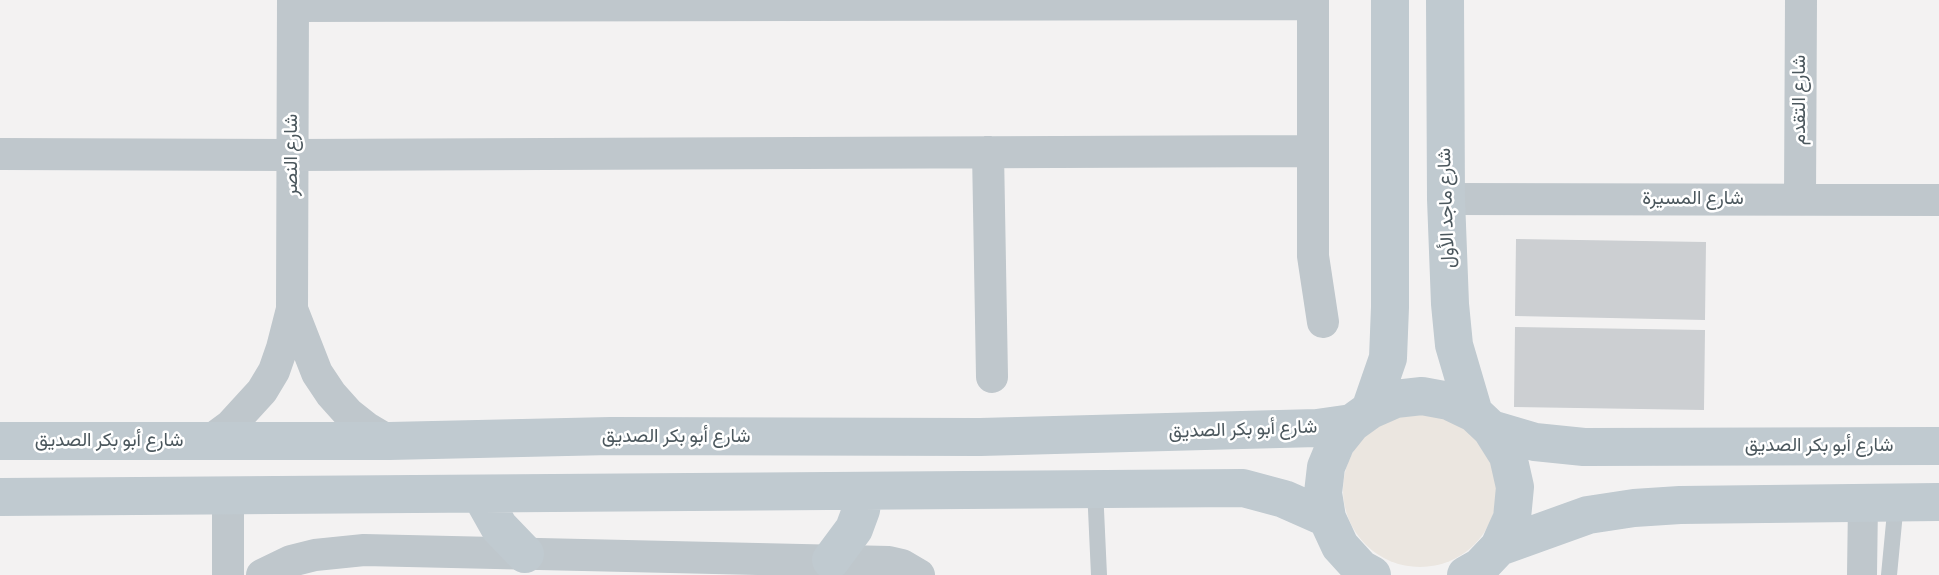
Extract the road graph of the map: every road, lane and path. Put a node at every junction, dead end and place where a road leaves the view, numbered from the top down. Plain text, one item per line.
1 (1390, 0) edge
2 (1445, 0) edge
3 (1801, 0) edge
4 (995, 2) edge
5 (1313, 2) edge
6 (293, 3) edge
7 (738, 3) edge
8 (1312, 151) junction
9 (988, 152) junction
10 (0, 154) edge
11 (292, 155) junction
12 (1446, 199) junction
13 (1800, 200) junction
14 (1939, 200) edge
15 (292, 309) junction
16 (1323, 322) dead end
17 (992, 377) dead end
18 (1361, 416) junction
19 (1483, 421) junction
20 (211, 440) junction
21 (0, 441) edge
22 (389, 441) junction
23 (1939, 446) edge
24 (1095, 488) junction
25 (864, 491) junction
26 (481, 495) junction
27 (228, 496) junction
28 (0, 497) edge
29 (1874, 502) junction
30 (1939, 502) edge
31 (1326, 518) junction
32 (525, 554) junction
33 (831, 560) junction
34 (1480, 566) edge
35 (772, 567) edge
36 (1366, 573) edge
37 (1858, 574) edge
38 (228, 575) edge
39 (262, 575) edge
40 (919, 575) edge
41 (1099, 575) edge
42 (1889, 575) edge

1 - 18 street
2 - 12 street, شارع ماجد الأول
3 - 13 street, شارع التقدم
4 - 5 street
4 - 7 street
5 - 8 street
6 - 7 street
6 - 11 street, شارع النصر
8 - 9 street
8 - 16 street
9 - 11 street
9 - 17 street
10 - 11 street
11 - 15 street, شارع النصر
12 - 13 street, شارع المسيرة
12 - 19 street, شارع ماجد الأول
13 - 14 street, شارع المسيرة
15 - 20 street, شارع النصر
15 - 22 street, شارع النصر
18 - 19 street, شارع أبو بكر الصديق
18 - 22 street, شارع أبو بكر الصديق
18 - 31 street
19 - 23 street, شارع أبو بكر الصديق
19 - 34 street, شارع ماجد الأول
20 - 21 street, شارع أبو بكر الصديق
20 - 22 street, شارع أبو بكر الصديق
24 - 25 street
24 - 31 street
24 - 41 lane
25 - 26 street
25 - 33 street
26 - 27 street
26 - 32 street
27 - 28 street
27 - 38 street
29 - 30 street
29 - 34 street
29 - 37 lane
29 - 42 lane
31 - 36 street
32 - 35 street
32 - 39 street
33 - 35 street
33 - 40 street

